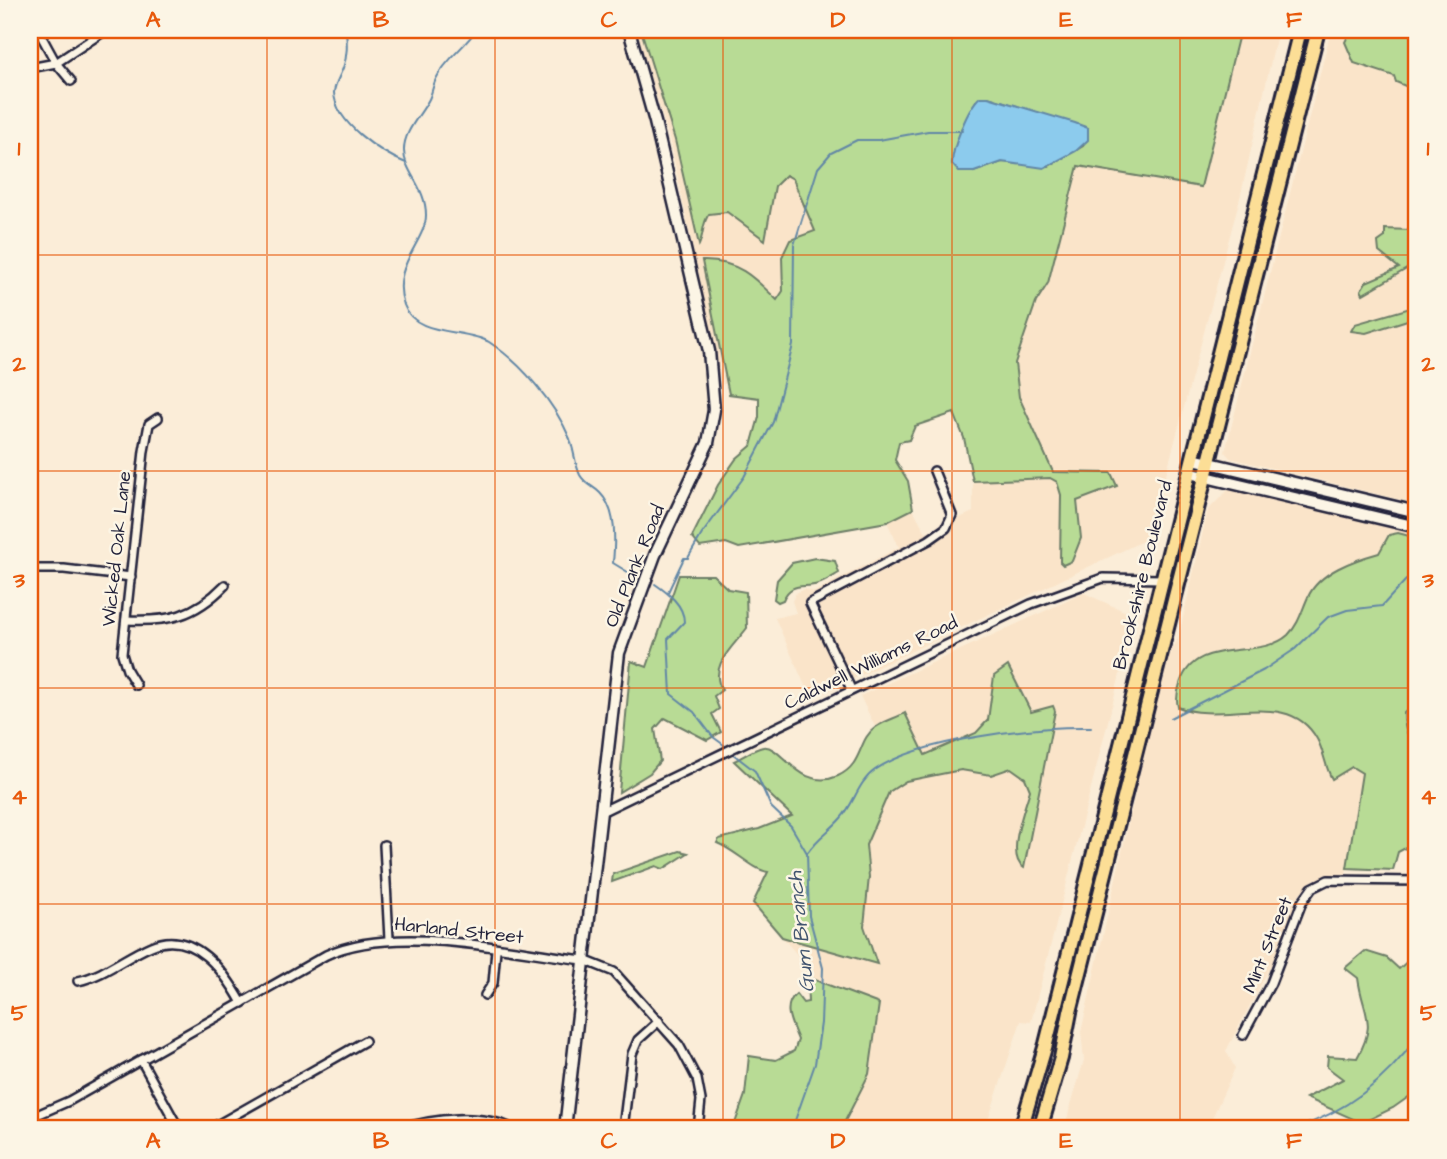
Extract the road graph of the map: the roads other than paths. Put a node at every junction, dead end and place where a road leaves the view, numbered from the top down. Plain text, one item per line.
1 (38, 30) edge
2 (106, 30) edge
3 (629, 30) edge
4 (1300, 30) edge
5 (1318, 30) edge
6 (56, 63) junction
7 (30, 68) edge
8 (71, 81) dead end
9 (1267, 158) junction
10 (1240, 274) junction
11 (1255, 278) junction
12 (1233, 363) junction
13 (158, 418) dead end
14 (1193, 459) junction
15 (1208, 463) junction
16 (934, 471) dead end
17 (1189, 473) junction
18 (1205, 477) junction
19 (1180, 509) junction
20 (1417, 512) edge
21 (1417, 527) edge
22 (30, 569) edge
23 (1181, 575) junction
24 (131, 577) junction
25 (1163, 579) junction
26 (225, 585) dead end
27 (126, 620) junction
28 (136, 685) dead end
29 (851, 689) junction
30 (1149, 698) junction
31 (603, 811) junction
32 (384, 845) dead end
33 (1417, 881) edge
34 (389, 939) junction
35 (496, 950) junction
36 (584, 960) junction
37 (78, 981) dead end
38 (485, 995) dead end
39 (242, 1003) junction
40 (659, 1021) junction
41 (1243, 1035) dead end
42 (365, 1041) dead end
43 (141, 1060) junction
44 (30, 1118) edge
45 (179, 1129) edge
46 (210, 1129) edge
47 (401, 1129) edge
48 (513, 1129) edge
49 (565, 1129) edge
50 (623, 1129) edge
51 (698, 1129) edge
52 (1021, 1129) edge
53 (1040, 1129) edge

1 - 6 street
2 - 6 street
3 - 31 street, Old Plank Road
4 - 9 highway, Brookshire Boulevard
5 - 11 highway, Brookshire Boulevard
6 - 7 street
6 - 8 street
9 - 10 highway, Brookshire Boulevard
9 - 11 highway
10 - 12 highway
10 - 14 highway, Brookshire Boulevard
11 - 12 highway, Brookshire Boulevard
12 - 15 highway, Brookshire Boulevard
13 - 24 street, Wicked Oak Lane
14 - 15 street
14 - 17 highway, Brookshire Boulevard
15 - 18 highway, Brookshire Boulevard
15 - 20 street
16 - 29 street
17 - 18 street
17 - 19 highway, Brookshire Boulevard
18 - 21 street
18 - 23 highway, Brookshire Boulevard
19 - 23 highway
19 - 25 highway, Brookshire Boulevard
22 - 24 street
23 - 30 highway, Brookshire Boulevard
24 - 27 street, Wicked Oak Lane
25 - 29 street, Caldwell Williams Road
25 - 30 highway
25 - 52 highway, Brookshire Boulevard
26 - 27 street
27 - 28 street, Wicked Oak Lane
29 - 31 street, Caldwell Williams Road
30 - 53 highway, Brookshire Boulevard
31 - 36 street, Old Plank Road
32 - 34 street
33 - 41 street, Mint Street
34 - 35 street, Harland Street
34 - 39 street, Harland Street
35 - 36 street, Harland Street
35 - 38 street
36 - 40 street, Harland Street
36 - 49 street, Old Plank Road
37 - 39 street
39 - 43 street, Harland Street
40 - 50 street
40 - 51 street, Harland Street
42 - 46 street
43 - 44 street, Harland Street
43 - 45 street
47 - 48 street

